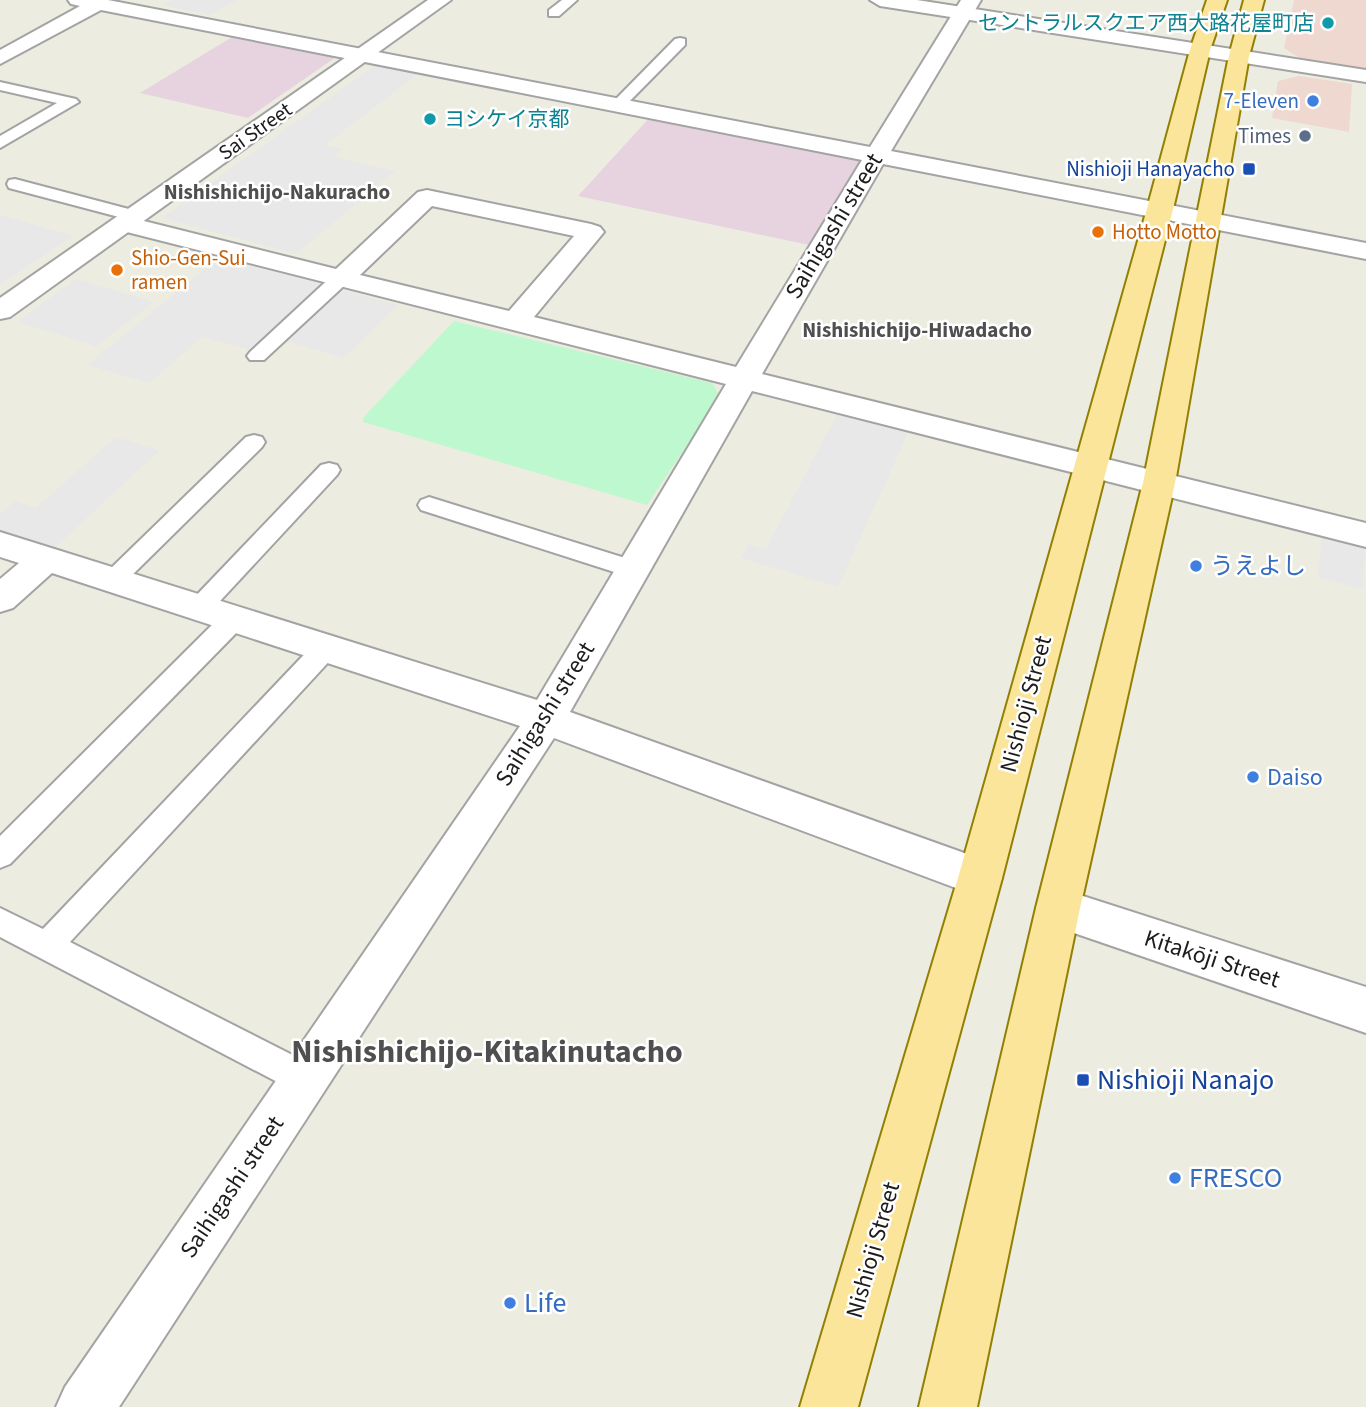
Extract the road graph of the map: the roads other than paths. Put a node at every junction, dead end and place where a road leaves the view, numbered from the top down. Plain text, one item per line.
1 (78, 0) edge
2 (441, 0) edge
3 (570, 0) edge
4 (880, 0) edge
5 (1217, 0) edge
6 (1254, 0) edge
7 (99, 4) junction
8 (967, 7) edge
9 (554, 13) dead end
10 (680, 42) dead end
11 (1200, 50) junction
12 (362, 55) junction
13 (1239, 56) junction
14 (0, 58) edge
15 (1366, 76) edge
16 (0, 86) edge
17 (618, 105) junction
18 (0, 143) edge
19 (877, 155) junction
20 (15, 184) dead end
21 (1160, 209) junction
22 (1209, 218) junction
23 (129, 220) junction
24 (1366, 251) edge
25 (340, 279) junction
26 (0, 311) edge
27 (514, 323) junction
28 (257, 356) dead end
29 (742, 380) junction
30 (254, 442) dead end
31 (1089, 467) junction
32 (329, 470) dead end
33 (1159, 483) junction
34 (429, 505) dead end
35 (1366, 536) edge
36 (0, 544) edge
37 (46, 559) junction
38 (633, 569) junction
39 (113, 580) junction
40 (0, 599) edge
41 (216, 613) junction
42 (326, 648) junction
43 (546, 719) junction
44 (0, 855) edge
45 (980, 878) junction
46 (1058, 908) junction
47 (0, 922) edge
48 (47, 946) junction
49 (1366, 1010) edge
50 (304, 1079) junction
51 (85, 1407) edge
52 (829, 1407) edge
53 (948, 1407) edge

1 - 7 street
2 - 12 street, Sai Street
3 - 9 lane
4 - 8 street
5 - 11 main road, Nishioji Street
6 - 13 main road
7 - 12 street
7 - 14 street
8 - 11 street
8 - 19 street, Saihigashi street
10 - 17 lane
11 - 13 street
11 - 21 main road, Nishioji Street
12 - 17 street
12 - 23 street, Sai Street
13 - 15 street
13 - 22 main road
16 - 18 lane
17 - 19 street
19 - 21 street
19 - 29 street, Saihigashi street
20 - 23 lane
21 - 22 street
21 - 31 main road, Nishioji Street
22 - 24 street
22 - 33 main road
23 - 25 street
23 - 26 street, Sai Street
25 - 27 street
25 - 27 street
25 - 28 lane
27 - 29 street
29 - 31 street
29 - 38 street, Saihigashi street
30 - 39 lane
31 - 33 street
31 - 45 main road, Nishioji Street
32 - 41 lane
33 - 35 street
33 - 46 main road
34 - 38 lane
36 - 37 street
37 - 39 street
37 - 40 street
38 - 43 street, Saihigashi street
39 - 41 street
41 - 42 street
41 - 44 lane
42 - 43 street
42 - 48 lane
43 - 45 street
43 - 50 street, Saihigashi street
45 - 52 main road, Nishioji Street
46 - 49 street, Kitakōji Street
46 - 53 main road
47 - 48 lane
48 - 50 lane
50 - 51 street, Saihigashi street

